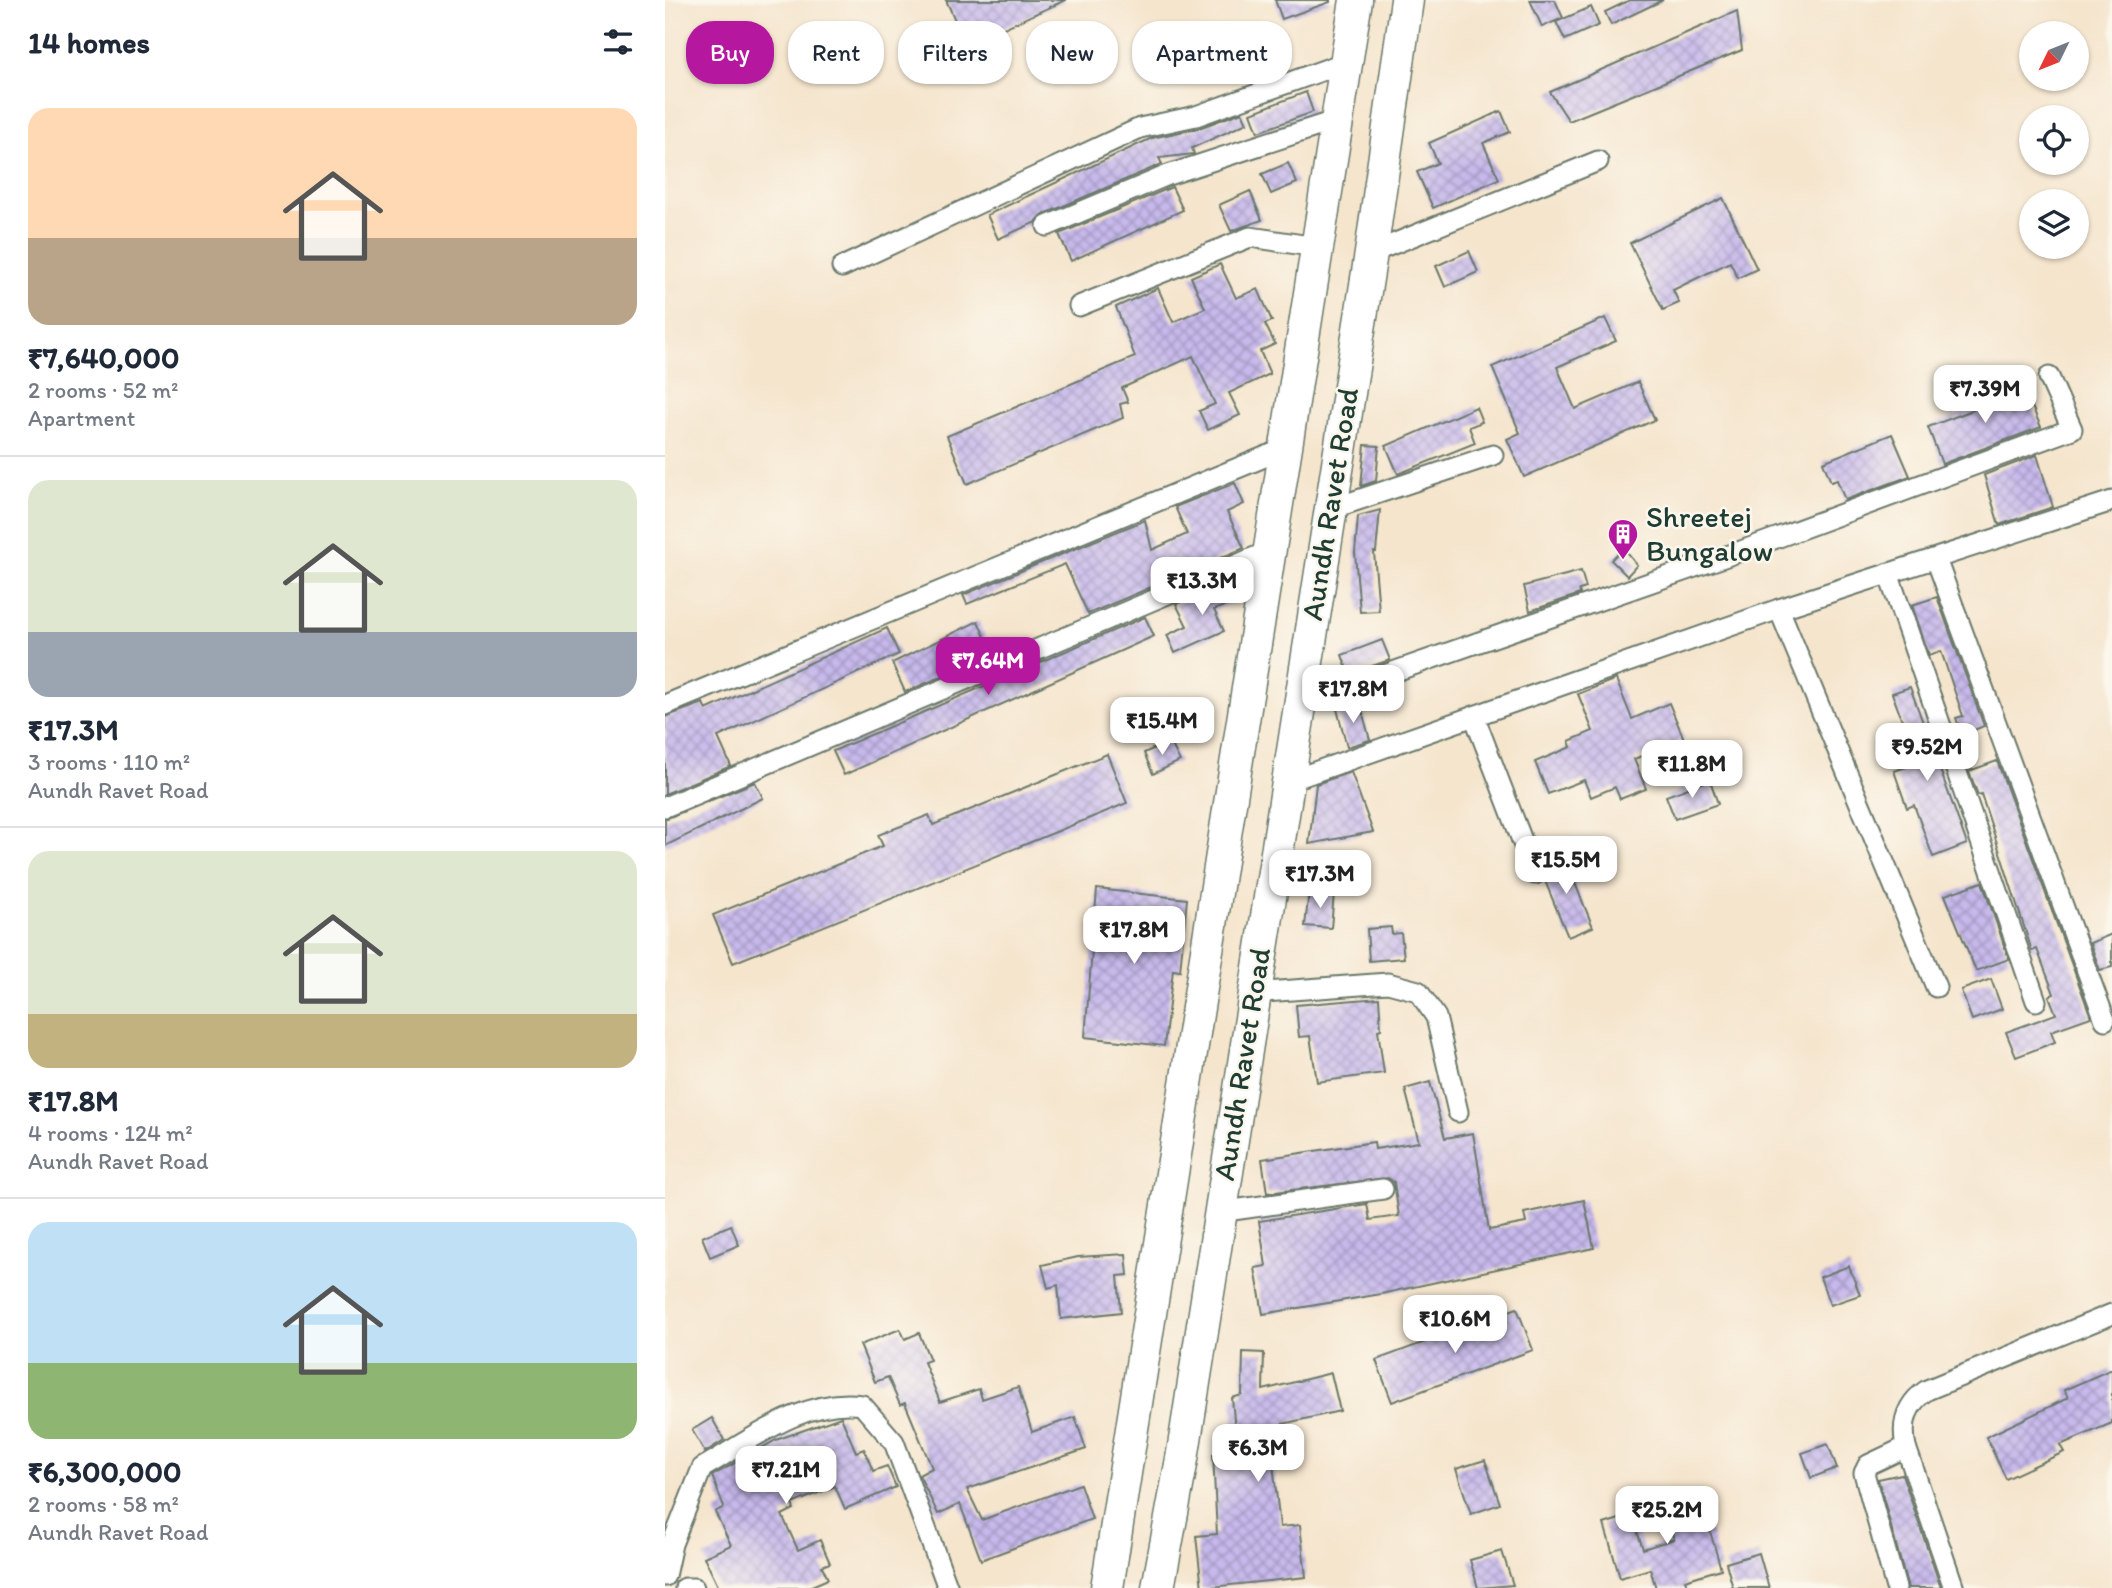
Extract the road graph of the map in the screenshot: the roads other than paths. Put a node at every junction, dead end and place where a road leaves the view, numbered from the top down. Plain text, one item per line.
1 (1356, 0) edge
2 (1407, 0) edge
3 (1346, 62) junction
4 (1337, 120) junction
5 (1598, 161) dead end
6 (1047, 226) dead end
7 (1317, 247) junction
8 (1371, 253) junction
9 (842, 267) dead end
10 (1079, 306) dead end
11 (2049, 377) dead end
12 (1286, 448) junction
13 (1493, 454) dead end
14 (2112, 501) edge
15 (1328, 510) junction
16 (1269, 551) junction
17 (1936, 559) junction
18 (1888, 573) junction
19 (1779, 609) junction
20 (665, 705) edge
21 (1298, 705) junction
22 (1474, 716) junction
23 (1286, 782) junction
24 (665, 807) edge
25 (1535, 874) dead end
26 (1936, 987) dead end
27 (1253, 993) junction
28 (2036, 1001) dead end
29 (2105, 1020) dead end
30 (1458, 1112) dead end
31 (1383, 1188) dead end
32 (1219, 1212) junction
33 (2112, 1314) edge
34 (1906, 1447) junction
35 (665, 1576) edge
36 (685, 1588) edge
37 (694, 1588) edge
38 (948, 1588) edge
39 (1107, 1588) edge
40 (1158, 1588) edge
41 (1896, 1588) edge
42 (1954, 1588) edge

1 - 3 main road, Aundh Ravet Road
2 - 8 main road, Aundh Ravet Road
3 - 4 main road, Aundh Ravet Road
3 - 9 street
4 - 6 street
4 - 7 main road, Aundh Ravet Road
5 - 8 street
7 - 10 street
7 - 12 main road, Aundh Ravet Road
8 - 15 main road, Aundh Ravet Road
11 - 21 street
12 - 16 main road, Aundh Ravet Road
12 - 20 street
13 - 15 street
14 - 17 street
15 - 21 main road, Aundh Ravet Road
16 - 24 street
16 - 39 main road, Aundh Ravet Road
17 - 18 street
17 - 29 street
18 - 19 street
18 - 28 street
19 - 22 street
19 - 26 street
21 - 23 main road, Aundh Ravet Road
22 - 23 street
22 - 25 street
23 - 27 main road, Aundh Ravet Road
27 - 30 street
27 - 32 main road, Aundh Ravet Road
31 - 32 street
32 - 40 main road, Aundh Ravet Road
33 - 34 street
34 - 41 street
34 - 42 street
35 - 38 street
36 - 37 street

